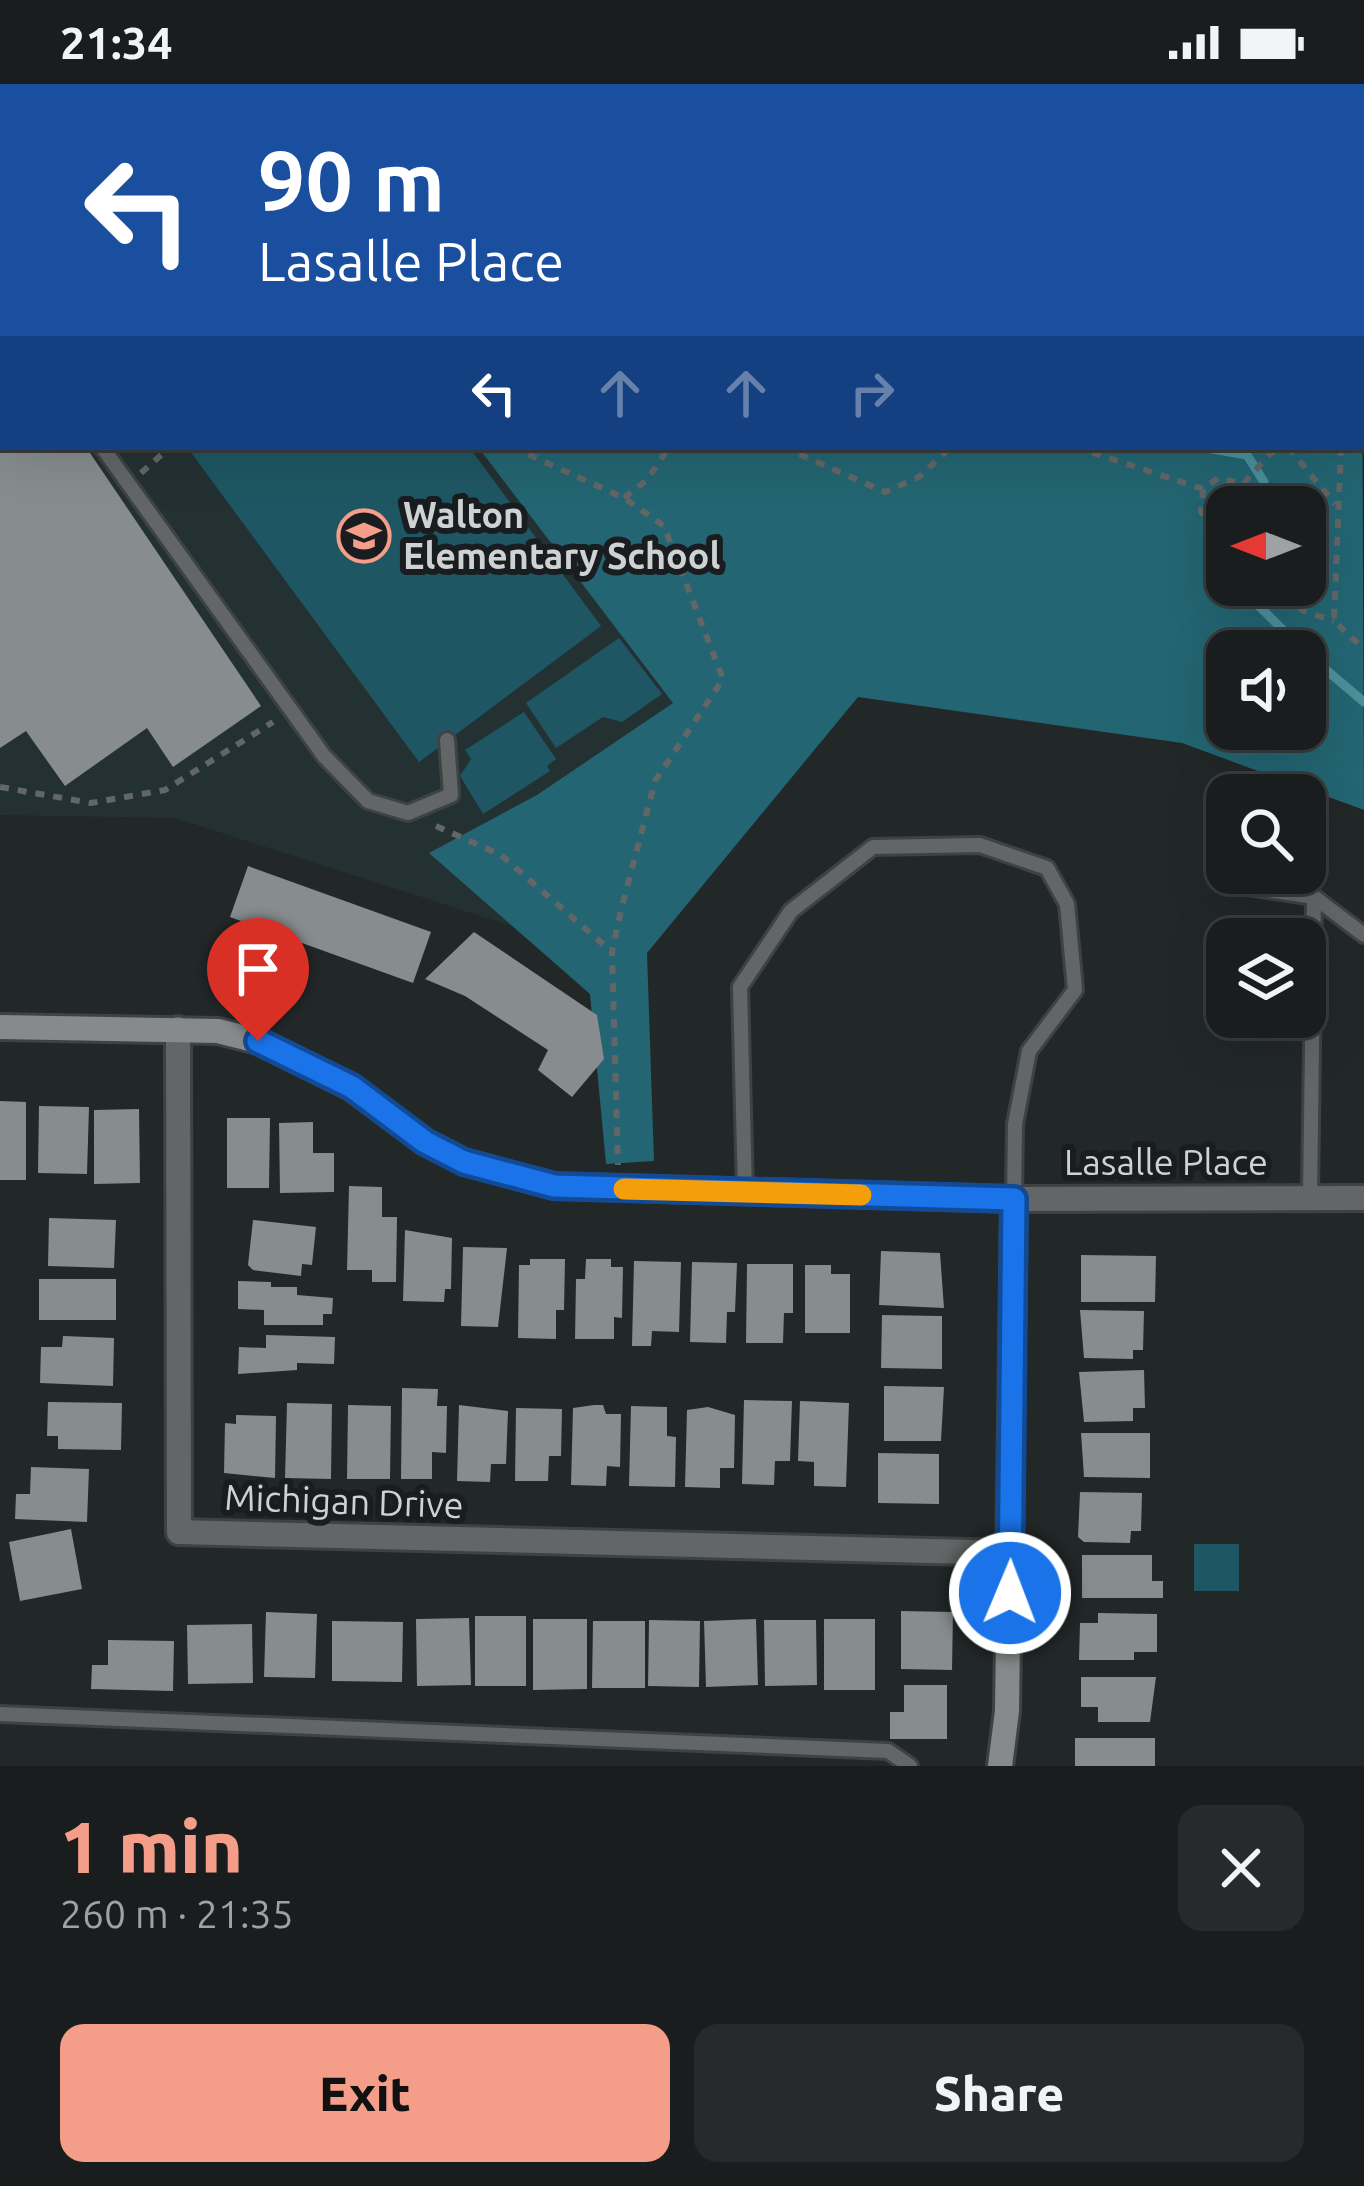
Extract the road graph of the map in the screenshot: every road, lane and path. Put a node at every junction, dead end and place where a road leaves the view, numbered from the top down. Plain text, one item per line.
1 (104, 450) edge
2 (167, 450) edge
3 (519, 450) edge
4 (667, 450) edge
5 (789, 450) edge
6 (947, 450) edge
7 (1084, 450) edge
8 (1278, 450) edge
9 (1289, 450) edge
10 (1341, 450) edge
11 (1245, 482) junction
12 (130, 483) junction
13 (1245, 486) edge
14 (1203, 489) junction
15 (624, 498) junction
16 (1337, 507) junction
17 (1206, 517) edge
18 (1298, 606) edge
19 (1334, 621) junction
20 (1364, 649) edge
21 (291, 710) junction
22 (447, 740) dead end
23 (0, 788) edge
24 (408, 813) junction
25 (1293, 894) edge
26 (1313, 897) junction
27 (1364, 935) edge
28 (612, 952) junction
29 (0, 1027) edge
30 (178, 1029) junction
31 (618, 1189) junction
32 (745, 1193) junction
33 (1310, 1197) junction
34 (1364, 1198) edge
35 (1014, 1199) junction
36 (1010, 1553) junction
37 (0, 1714) edge
38 (910, 1766) edge
39 (1000, 1766) edge

1 - 12 lane
2 - 12 path
3 - 15 path
4 - 15 path
5 - 6 path
7 - 14 path
8 - 11 path
9 - 16 path
10 - 16 path
11 - 13 path
11 - 14 path
12 - 21 lane
14 - 17 path
15 - 28 path
16 - 19 path
18 - 19 path
19 - 20 path
21 - 23 path
21 - 24 lane
22 - 24 lane
24 - 28 path
25 - 26 lane
26 - 27 lane
26 - 33 lane
28 - 31 path
29 - 30 street, Lasalle Place
30 - 31 street, Lasalle Place
30 - 36 street, Michigan Drive
31 - 32 street, Lasalle Place
32 - 35 street, Lasalle Place
32 - 35 lane
33 - 34 street, Lasalle Place
33 - 35 street, Lasalle Place
35 - 36 street
36 - 39 street
37 - 38 lane

